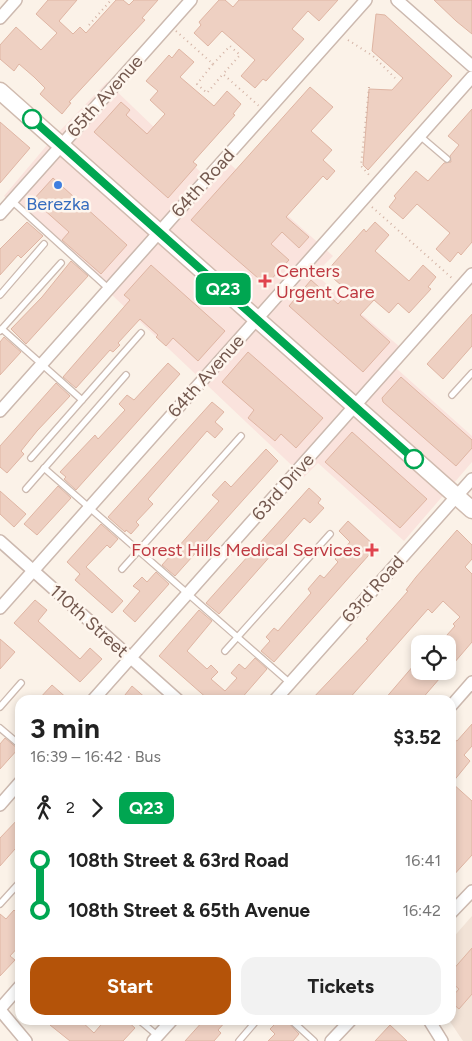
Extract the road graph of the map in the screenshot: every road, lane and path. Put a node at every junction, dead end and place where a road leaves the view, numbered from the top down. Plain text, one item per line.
1 (16, 0) edge
2 (111, 0) edge
3 (191, 0) edge
4 (366, 0) edge
5 (397, 0) edge
6 (0, 18) edge
7 (89, 25) dead end
8 (169, 25) junction
9 (348, 40) dead end
10 (212, 64) junction
11 (472, 66) edge
12 (223, 74) junction
13 (472, 77) edge
14 (395, 78) dead end
15 (369, 87) dead end
16 (0, 91) edge
17 (266, 112) junction
18 (420, 136) junction
19 (61, 145) junction
20 (447, 159) dead end
21 (370, 176) dead end
22 (12, 201) junction
23 (372, 207) dead end
24 (0, 214) edge
25 (160, 232) junction
26 (44, 244) dead end
27 (61, 263) dead end
28 (472, 274) edge
29 (455, 280) dead end
30 (109, 289) junction
31 (0, 295) edge
32 (257, 319) junction
33 (1, 330) edge
34 (141, 332) dead end
35 (42, 364) junction
36 (472, 373) edge
37 (126, 375) dead end
38 (452, 395) dead end
39 (82, 400) junction
40 (354, 406) junction
41 (0, 411) edge
42 (241, 436) dead end
43 (31, 458) dead end
44 (44, 468) junction
45 (472, 479) edge
46 (26, 489) dead end
47 (456, 496) junction
48 (90, 507) junction
49 (472, 510) edge
50 (330, 534) dead end
51 (0, 541) edge
52 (139, 550) junction
53 (122, 569) dead end
54 (33, 571) junction
55 (188, 594) junction
56 (0, 608) edge
57 (238, 638) junction
58 (225, 652) dead end
59 (131, 658) junction
60 (472, 682) edge
61 (21, 683) dead end
62 (290, 683) junction
63 (98, 695) edge
64 (172, 695) edge
65 (279, 695) edge
66 (456, 700) edge
67 (0, 707) edge
68 (0, 728) edge
69 (15, 741) edge
70 (15, 788) edge
71 (0, 805) edge
72 (15, 888) edge
73 (472, 891) edge
74 (0, 904) edge
75 (456, 908) edge
76 (15, 992) edge
77 (0, 1009) edge
78 (143, 1025) edge
79 (168, 1025) edge
80 (253, 1025) edge
81 (296, 1025) edge
82 (345, 1025) edge
83 (432, 1025) edge
84 (156, 1039) edge
85 (26, 1041) edge
86 (239, 1041) edge
87 (314, 1041) edge
88 (331, 1041) edge
89 (442, 1041) edge

1 - 6 street
2 - 7 path
3 - 8 street, 65th Avenue
4 - 17 street, 64th Road
5 - 11 street
8 - 10 path
8 - 19 street, 65th Avenue
9 - 14 path
10 - 12 path
10 - 12 path
12 - 17 path
13 - 18 street, 64th Avenue
15 - 21 path
16 - 19 main road
17 - 25 street, 64th Road
18 - 20 lane
18 - 32 street, 64th Avenue
19 - 22 street, 65th Avenue
19 - 25 main road
22 - 24 street, 65th Avenue
22 - 30 lane
23 - 29 path
25 - 30 street, 64th Road
25 - 32 main road
26 - 31 lane
27 - 33 lane
28 - 40 street, 63rd Drive
30 - 35 street, 64th Road
32 - 40 main road
32 - 48 street, 64th Avenue
33 - 35 lane
34 - 39 lane
35 - 39 lane
35 - 41 street, 64th Road
36 - 38 lane
37 - 44 lane
39 - 43 lane
40 - 47 main road
40 - 55 street, 63rd Drive
42 - 52 lane
44 - 46 lane
44 - 48 lane
45 - 47 street, 63rd Road
47 - 49 main road
47 - 62 street, 63rd Road
48 - 52 lane
48 - 54 street, 64th Avenue
50 - 57 lane
51 - 54 street, 110th Street
52 - 53 lane
52 - 55 lane
54 - 56 street, 64th Avenue
54 - 59 street, 110th Street
55 - 57 lane
55 - 59 street, 63rd Drive
57 - 58 lane
57 - 62 lane
59 - 63 street, 63rd Drive
59 - 64 street, 110th Street
60 - 66 street
61 - 67 lane
62 - 65 street, 63rd Road
68 - 69 lane
70 - 71 street
72 - 74 lane
73 - 75 street
76 - 77 street
77 - 85 street
78 - 84 lane
79 - 84 street
80 - 86 lane
81 - 87 lane
82 - 88 street
83 - 89 street

